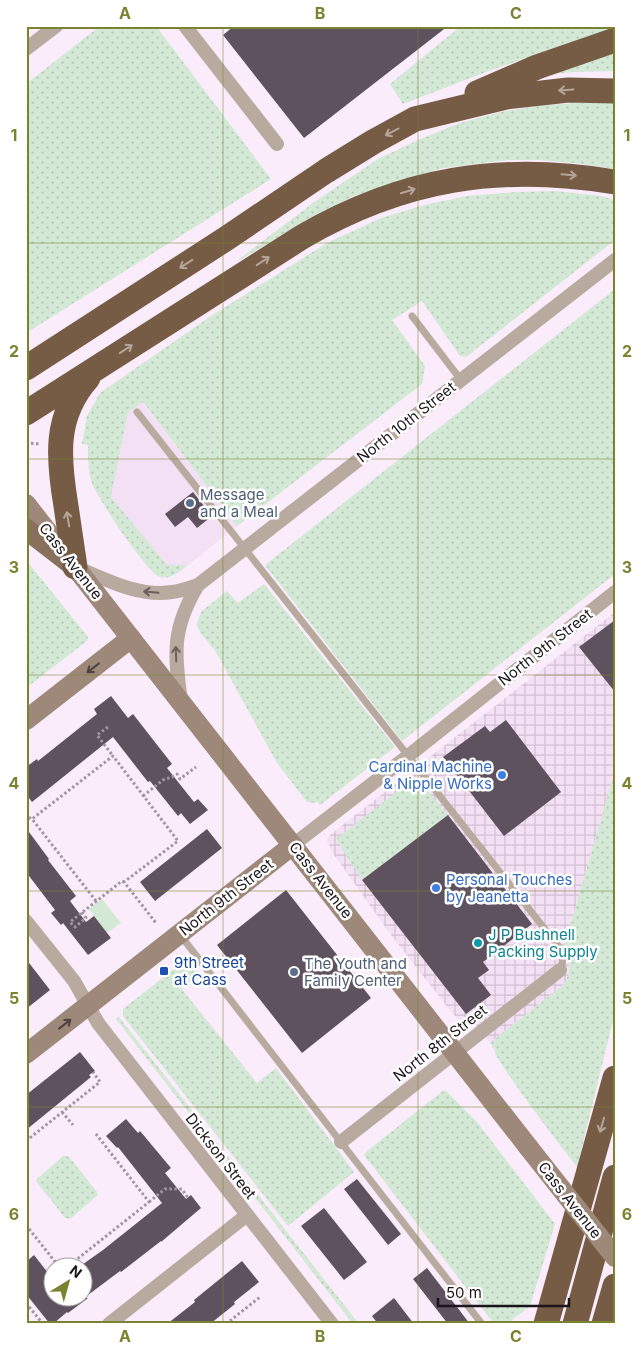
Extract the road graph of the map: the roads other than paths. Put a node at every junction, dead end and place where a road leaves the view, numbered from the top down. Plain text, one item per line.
1 (56, 26) edge
2 (185, 26) edge
3 (615, 40) edge
4 (26, 49) edge
5 (615, 90) edge
6 (415, 119) junction
7 (277, 144) dead end
8 (615, 182) edge
9 (615, 260) edge
10 (412, 316) dead end
11 (72, 338) junction
12 (26, 353) edge
13 (26, 368) edge
14 (95, 369) junction
15 (461, 380) junction
16 (138, 412) dead end
17 (26, 413) edge
18 (26, 504) edge
19 (26, 529) edge
20 (245, 548) junction
21 (75, 567) junction
22 (198, 585) junction
23 (615, 592) edge
24 (131, 638) junction
25 (182, 702) junction
26 (26, 720) edge
27 (408, 756) junction
28 (293, 845) junction
29 (26, 921) edge
30 (180, 934) junction
31 (560, 970) joint
32 (88, 1006) junction
33 (455, 1052) junction
34 (26, 1054) edge
35 (615, 1078) edge
36 (341, 1142) junction
37 (615, 1177) edge
38 (247, 1215) junction
39 (615, 1257) edge
40 (615, 1286) edge
41 (109, 1324) edge
42 (332, 1324) edge
43 (482, 1324) edge
44 (546, 1324) edge
45 (575, 1324) edge
46 (604, 1324) edge

1 - 4 street
2 - 7 street
3 - 6 highway
5 -> 6 highway
6 -> 11 highway
14 -> 8 highway
9 - 15 street, North 10th Street
10 - 15 lane
11 - 12 highway
11 - 13 highway
14 - 17 highway
21 -> 14 highway
15 - 20 street, North 10th Street
16 - 20 lane
18 - 21 main road, Cass Avenue
19 - 21 main road
20 - 22 street, North 10th Street
20 - 27 lane
22 -> 21 street, North 10th Street
21 - 24 main road, Cass Avenue
25 -> 22 street, North 10th Street
23 - 27 street, North 9th Street
24 - 25 main road, Cass Avenue
24 -> 26 main road
25 - 28 main road, Cass Avenue
27 - 28 street, North 9th Street
27 - 31 lane
28 - 30 main road, North 9th Street
28 - 33 main road, Cass Avenue
29 - 32 street, Dickson Street
30 - 32 main road, North 9th Street
30 - 36 lane
31 - 33 street, North 8th Street
34 -> 32 main road, North 9th Street
32 - 38 street, Dickson Street
33 - 36 street, North 8th Street
33 - 39 main road, Cass Avenue, bridge
35 -> 44 highway
36 - 43 lane
37 - 45 highway
38 - 41 street
38 - 42 street, Dickson Street
40 - 46 highway

